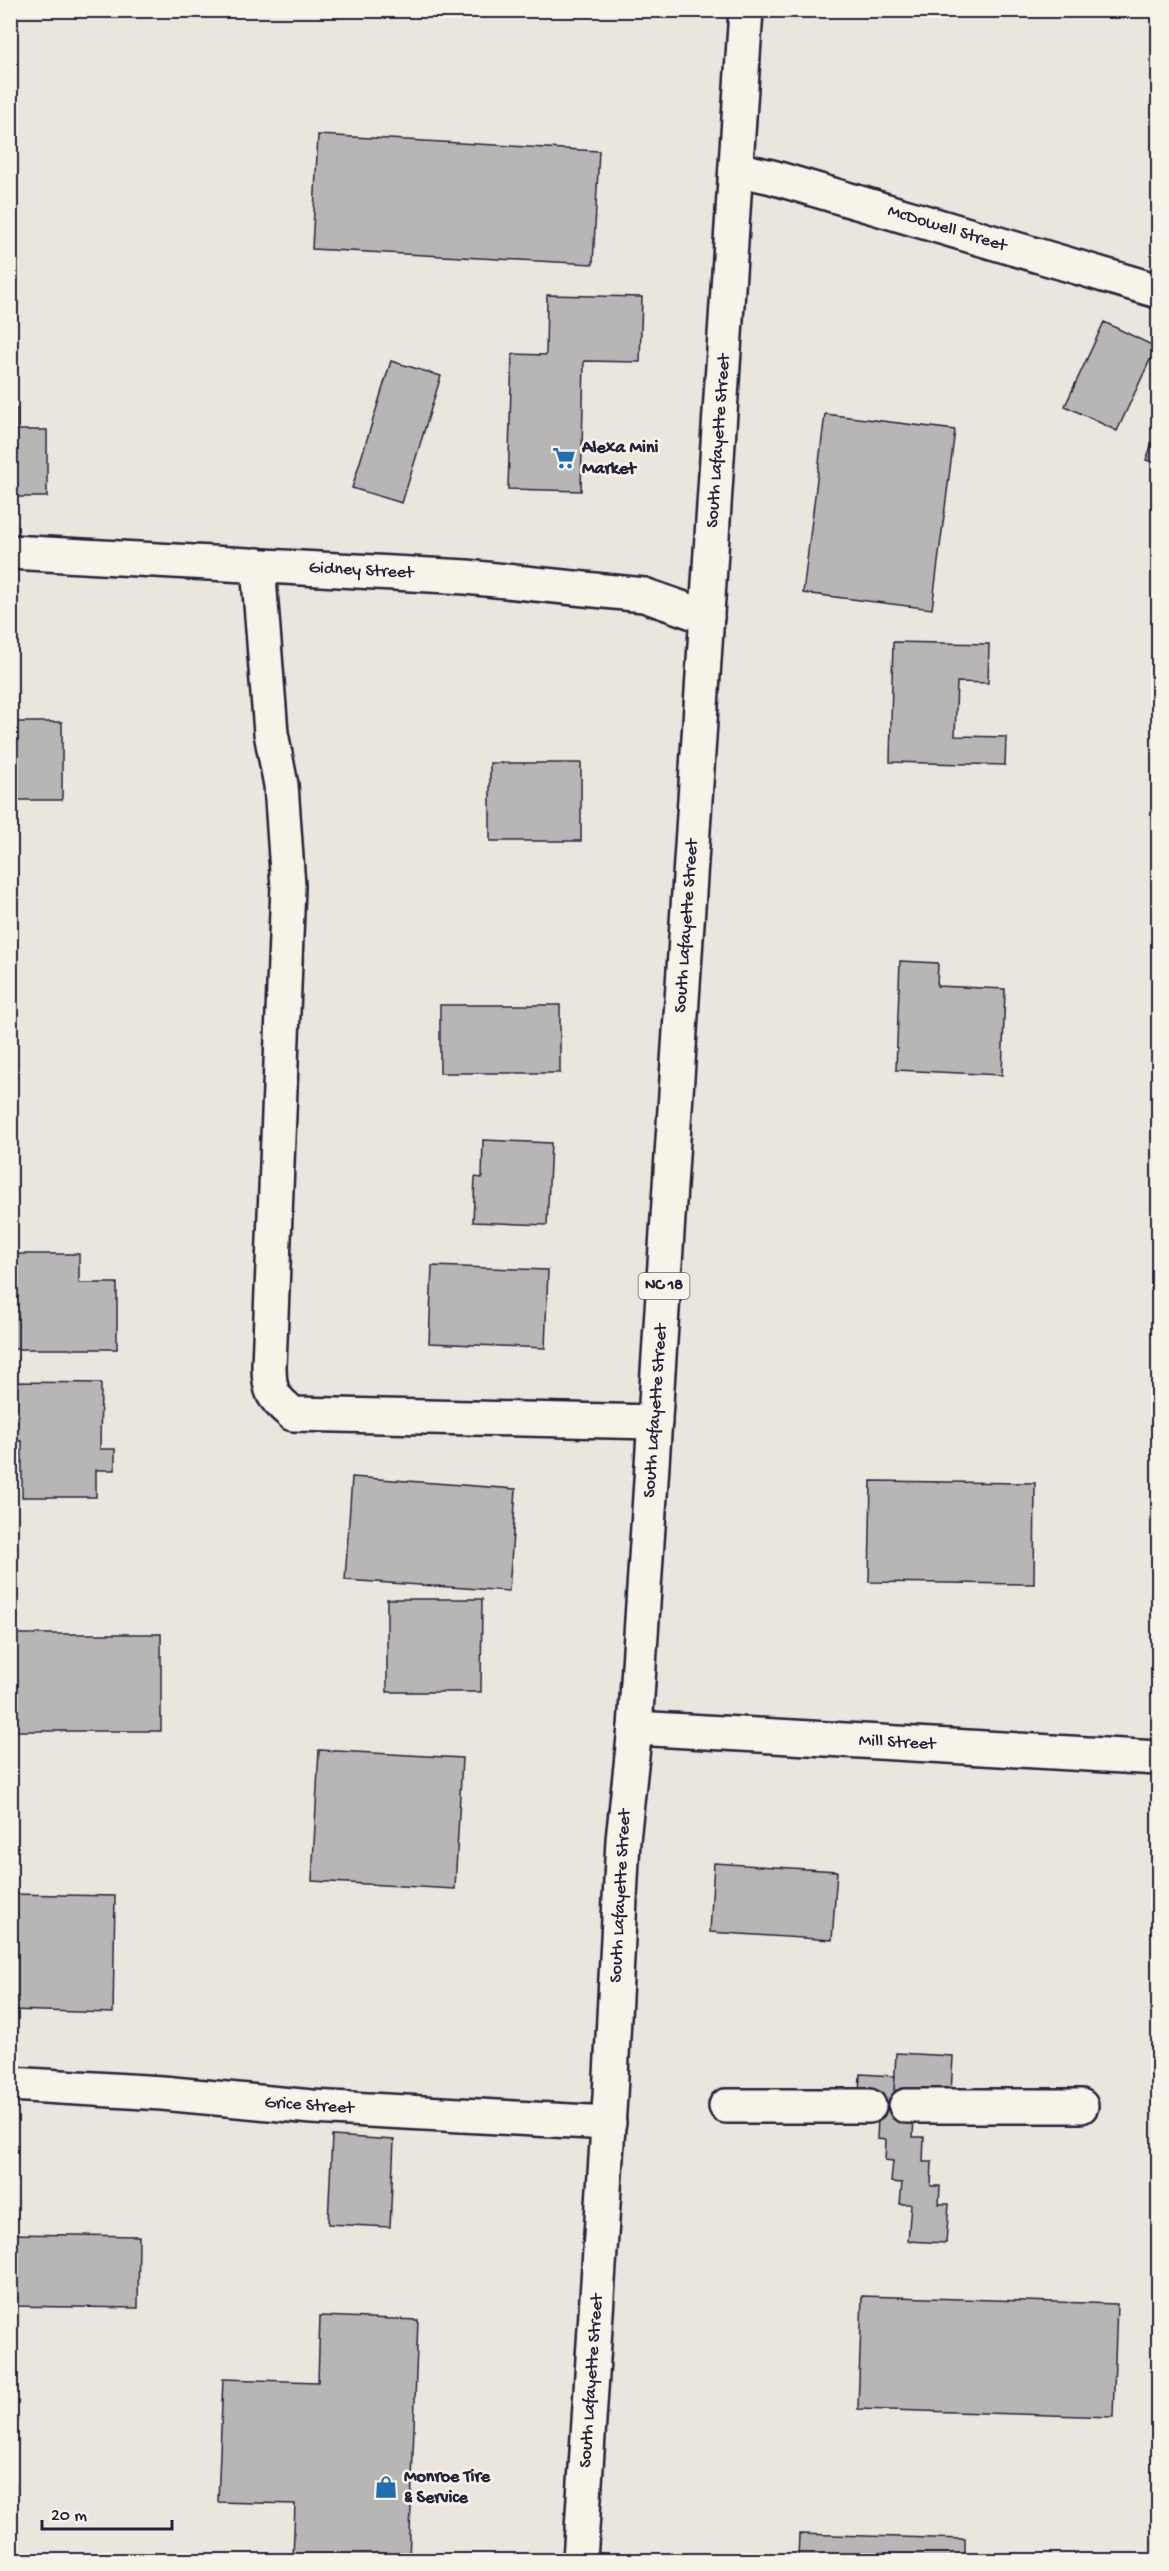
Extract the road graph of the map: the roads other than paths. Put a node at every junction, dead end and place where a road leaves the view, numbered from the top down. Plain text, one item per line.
1 (746, 10) edge
2 (736, 169) junction
3 (1158, 291) edge
4 (10, 552) edge
5 (258, 565) junction
6 (706, 617) junction
7 (655, 1422) junction
8 (635, 1728) junction
9 (1158, 1758) edge
10 (10, 2084) edge
11 (726, 2106) dead end
12 (869, 2106) dead end
13 (906, 2106) dead end
14 (1081, 2106) dead end
15 (609, 2123) junction
16 (580, 2560) edge

1 - 2 main road, South Lafayette Street / NC 18
2 - 3 main road, McDowell Street
2 - 6 main road, South Lafayette Street / NC 18
4 - 5 main road, Gidney Street
5 - 6 main road, Gidney Street
5 - 7 main road
6 - 7 main road, South Lafayette Street / NC 18
7 - 8 main road, South Lafayette Street / NC 18
8 - 9 main road, Mill Street
8 - 15 main road, South Lafayette Street / NC 18
10 - 15 main road, Grice Street
11 - 12 main road
13 - 14 main road
15 - 16 main road, South Lafayette Street / NC 18

